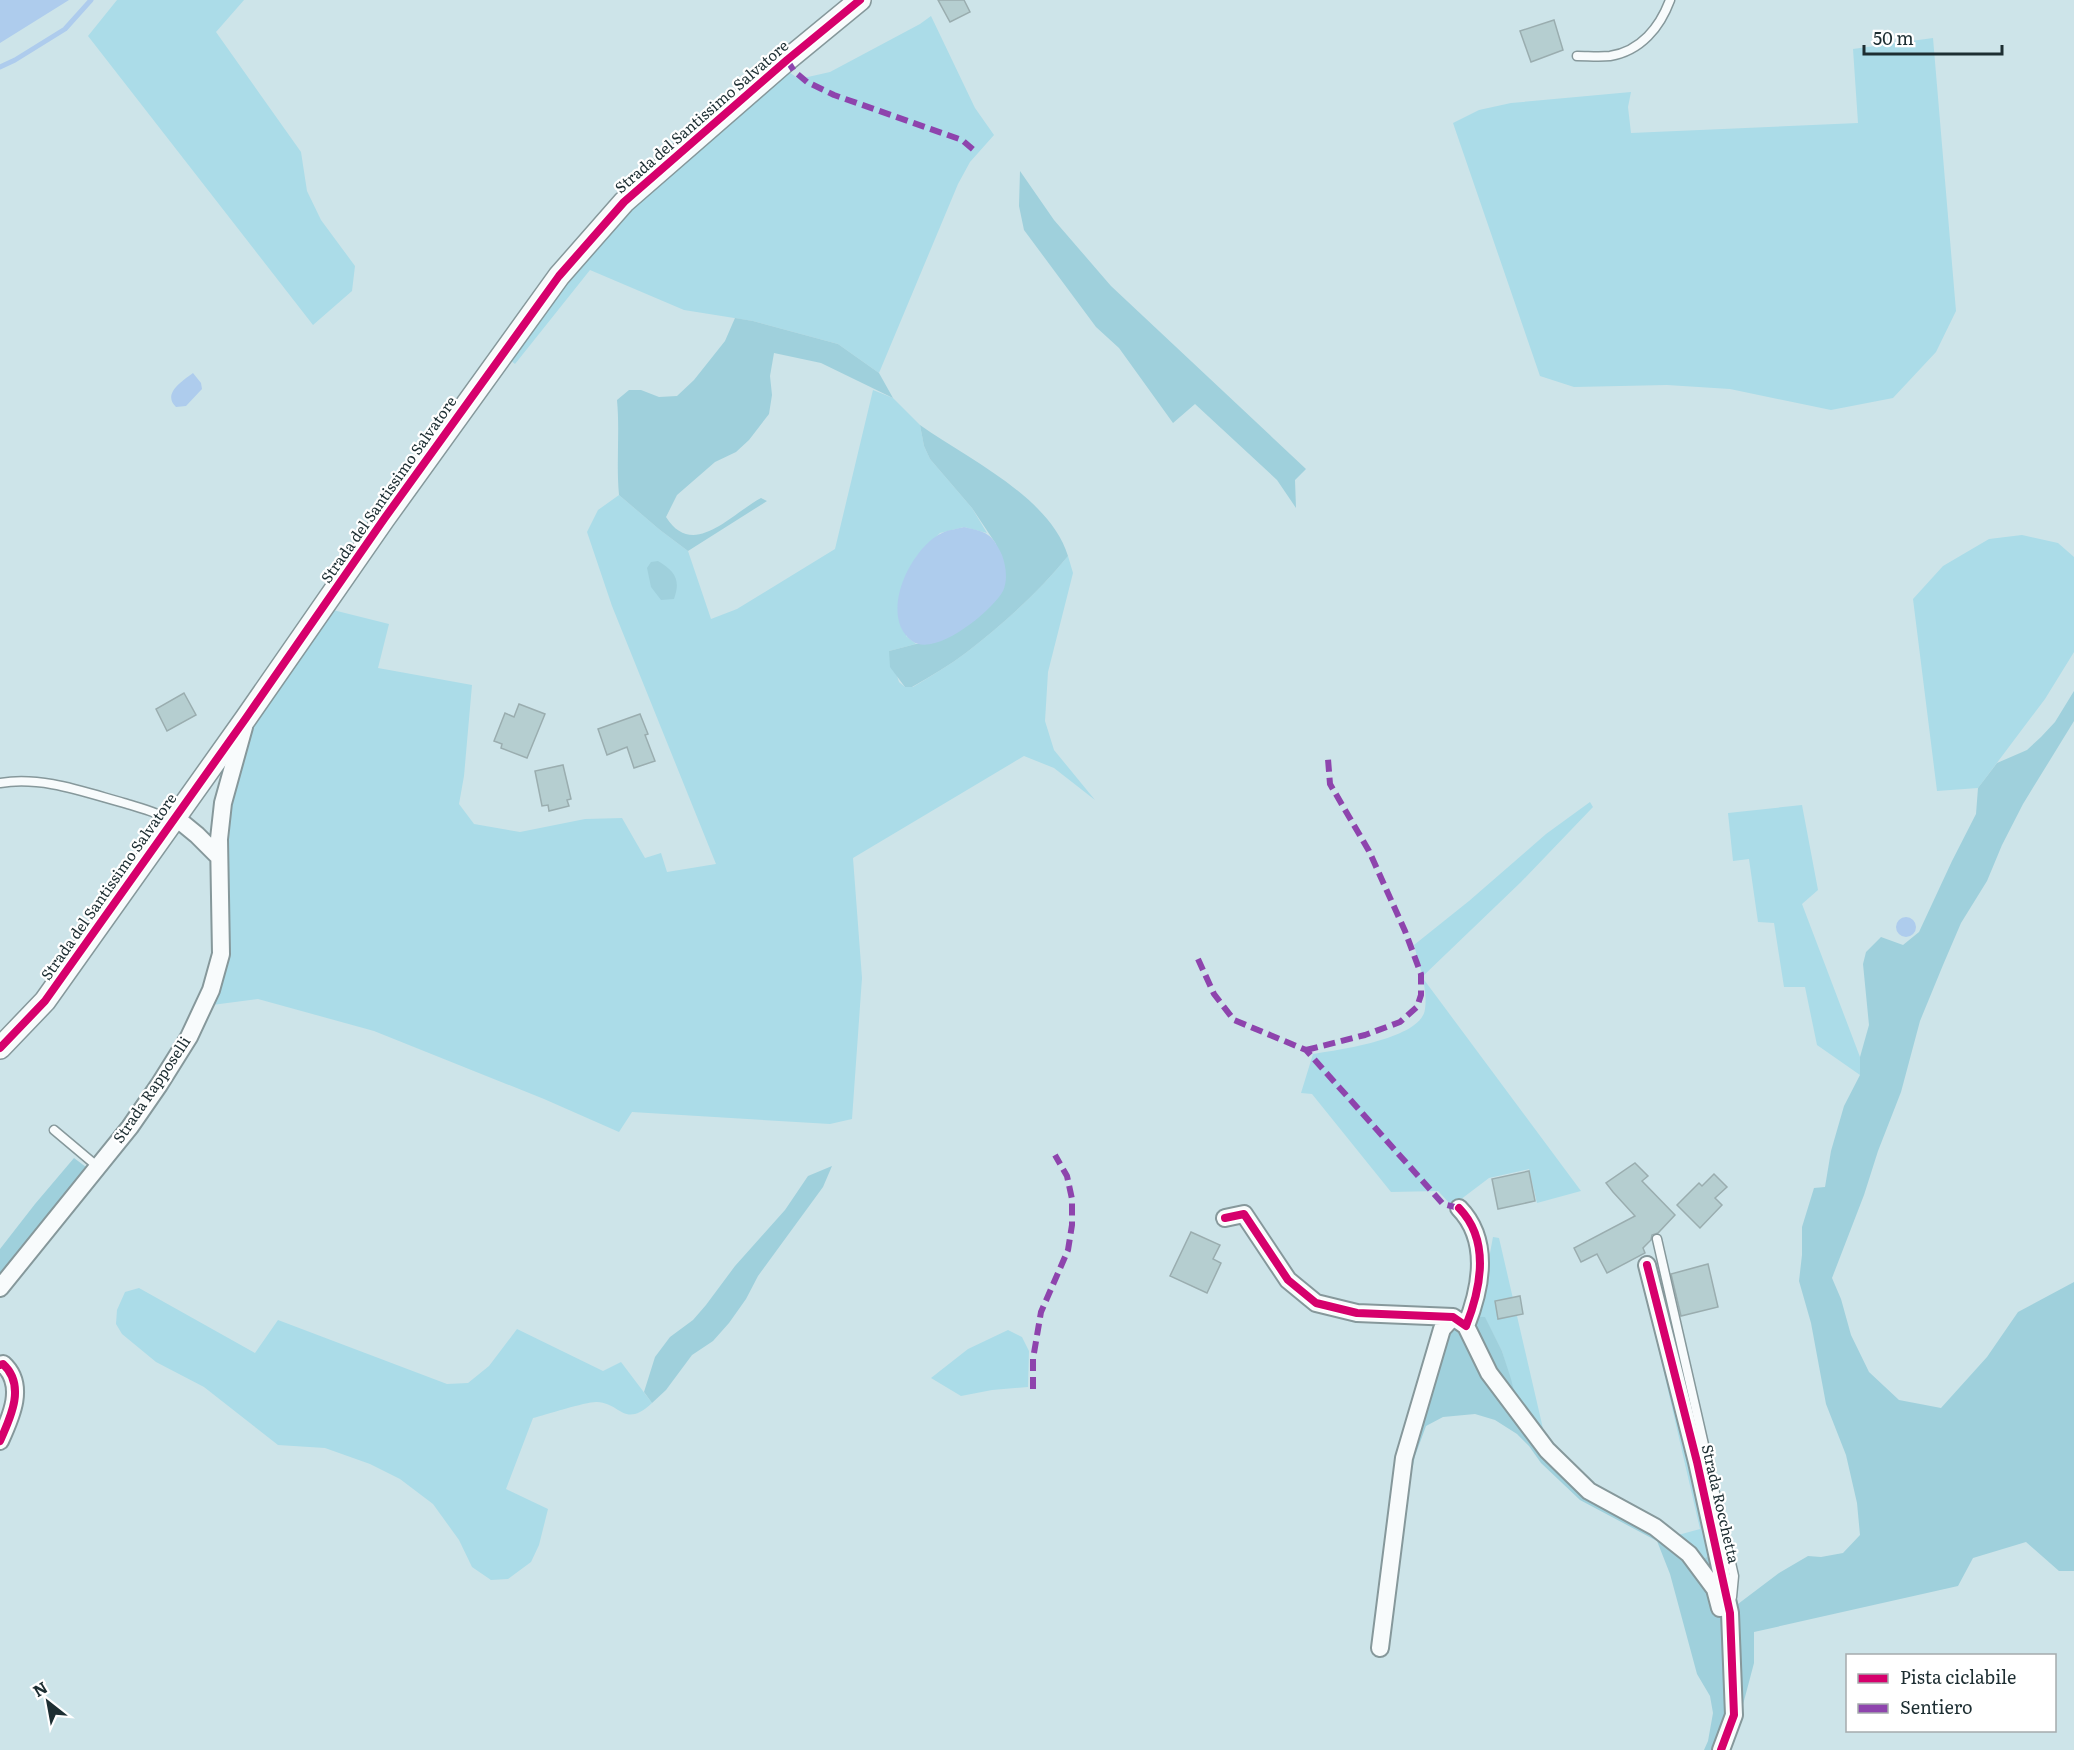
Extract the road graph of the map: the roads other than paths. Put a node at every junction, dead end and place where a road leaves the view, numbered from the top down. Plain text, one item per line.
1 (860, 0) edge
2 (1670, 0) edge
3 (1577, 56) dead end
4 (246, 718) junction
5 (0, 783) edge
6 (174, 819) junction
7 (219, 857) junction
8 (0, 1048) edge
9 (54, 1130) dead end
10 (98, 1167) junction
11 (1459, 1208) dead end
12 (1225, 1218) dead end
13 (1657, 1239) dead end
14 (1647, 1265) dead end
15 (0, 1288) edge
16 (1460, 1322) junction
17 (0, 1365) edge
18 (0, 1441) edge
19 (1730, 1613) junction
20 (1730, 1640) junction
21 (1380, 1648) dead end
22 (1721, 1750) edge

1 - 4 street, Strada del Santissimo Salvatore
2 - 3 lane
4 - 6 street, Strada del Santissimo Salvatore
4 - 7 street, Strada Rapposelli
5 - 6 lane
6 - 7 street
6 - 8 street, Strada del Santissimo Salvatore
7 - 10 street, Strada Rapposelli
9 - 10 lane
10 - 15 street, Strada Rapposelli
11 - 16 street
12 - 16 street
13 - 19 lane
14 - 19 street, Strada Rocchetta
16 - 20 street
16 - 21 street
17 - 18 street
19 - 20 street, Strada Rocchetta
20 - 22 street, Strada Rocchetta

